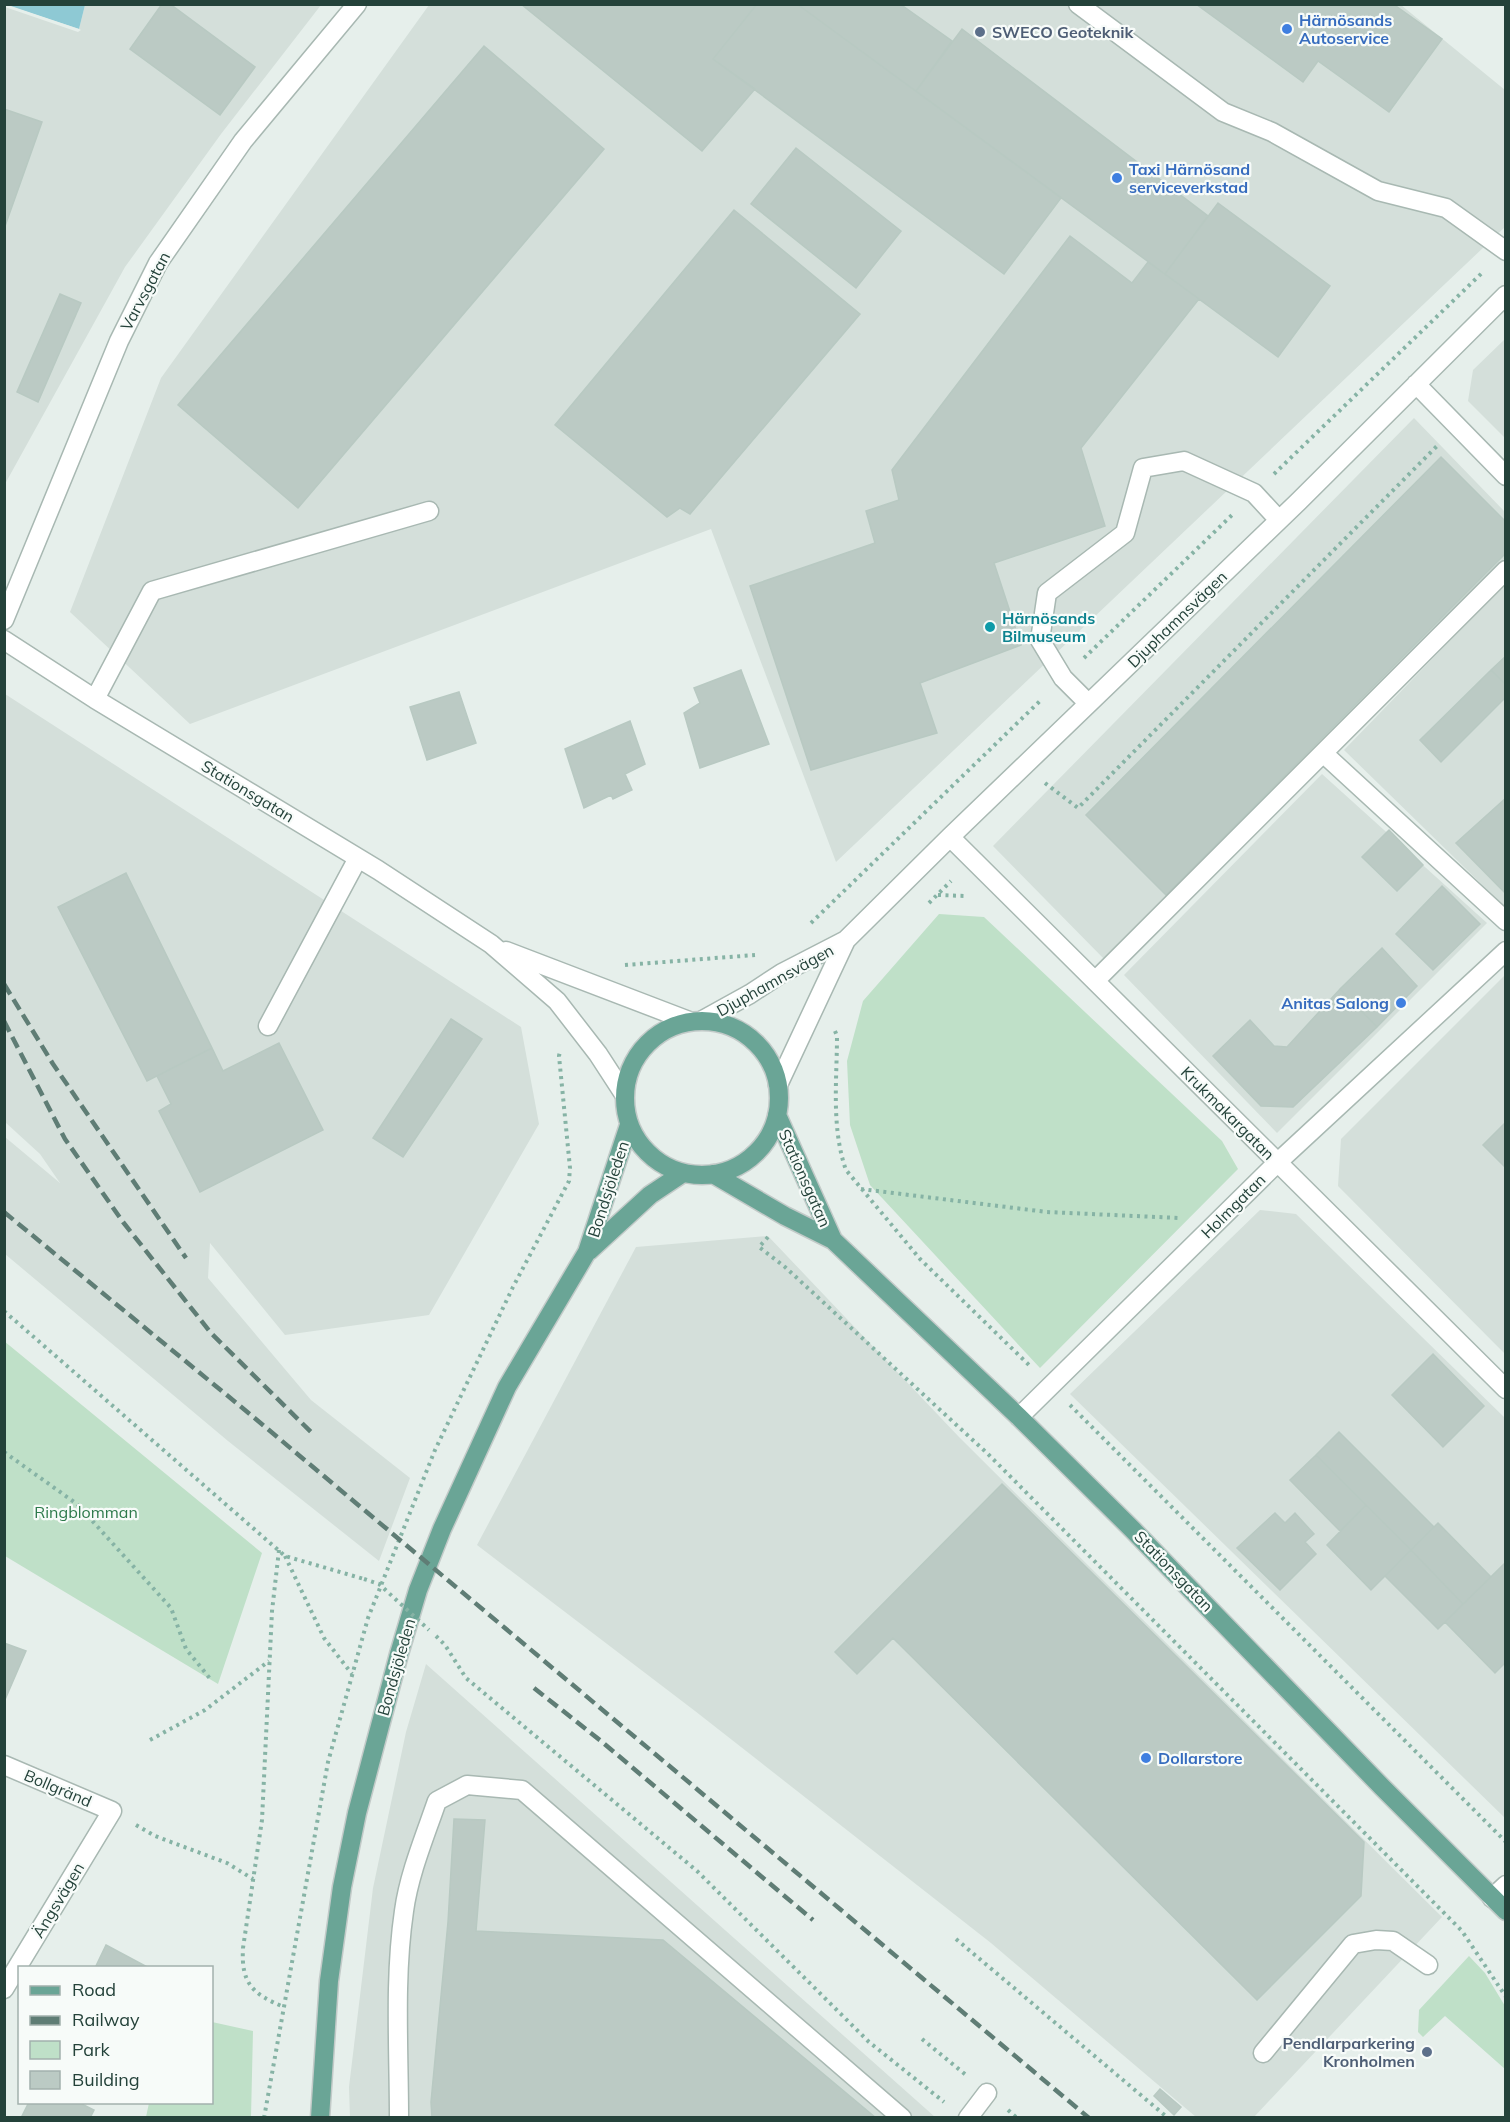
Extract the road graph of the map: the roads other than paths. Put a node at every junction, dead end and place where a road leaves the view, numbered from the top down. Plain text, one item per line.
1 (357, 4) edge
2 (1078, 4) edge
3 (1505, 251) edge
4 (1506, 295) edge
5 (1416, 384) junction
6 (1506, 476) edge
7 (429, 511) dead end
8 (1280, 520) junction
9 (1506, 570) edge
10 (4, 620) edge
11 (4, 640) edge
12 (95, 699) junction
13 (1088, 703) junction
14 (1323, 753) junction
15 (950, 837) junction
16 (358, 858) junction
17 (1506, 921) edge
18 (846, 940) junction
19 (491, 944) junction
20 (1506, 951) edge
21 (1095, 981) junction
22 (696, 1020) junction
23 (268, 1026) dead end
24 (778, 1085) junction
25 (624, 1095) junction
26 (777, 1115) junction
27 (629, 1125) junction
28 (1278, 1162) junction
29 (683, 1173) junction
30 (714, 1174) junction
31 (833, 1240) junction
32 (587, 1252) junction
33 (1506, 1389) edge
34 (1019, 1417) junction
35 (4, 1765) edge
36 (112, 1811) joint
37 (1506, 1885) edge
38 (1492, 1898) junction
39 (1506, 1911) edge
40 (1428, 1965) dead end
41 (4, 1989) edge
42 (1263, 2053) dead end
43 (987, 2093) dead end
44 (320, 2118) edge
45 (399, 2118) edge
46 (902, 2118) edge
47 (968, 2118) edge

1 - 10 street, Varvsgatan
2 - 3 street
4 - 5 street, Djuphamnsvägen
5 - 6 street
5 - 8 street, Djuphamnsvägen
7 - 12 street
8 - 13 street, Djuphamnsvägen
8 - 13 street
9 - 14 street
11 - 12 street, Stationsgatan
12 - 16 street, Stationsgatan
13 - 15 street, Djuphamnsvägen
14 - 17 street
14 - 21 street
15 - 18 street, Djuphamnsvägen
15 - 21 street, Krukmakargatan
16 - 19 street, Stationsgatan
16 - 23 street
18 - 22 street, Djuphamnsvägen
18 - 24 street, Djuphamnsvägen
19 - 22 street, Stationsgatan
19 - 25 street, Stationsgatan
20 - 28 street, Holmgatan
21 - 28 street, Krukmakargatan
22 - 24 main road
22 - 25 main road
24 - 26 main road
25 - 27 main road
26 - 30 main road
26 - 31 main road, Stationsgatan
27 - 29 main road
27 - 32 main road, Bondsjöleden
28 - 33 street, Krukmakargatan
28 - 34 street, Holmgatan
29 - 30 main road
29 - 32 main road, Bondsjöleden
30 - 31 main road, Stationsgatan
31 - 34 main road, Stationsgatan
32 - 44 main road, Bondsjöleden
34 - 38 main road, Stationsgatan
35 - 36 street, Bollgränd
36 - 41 street, Ängsvägen
37 - 38 street
38 - 39 main road, Stationsgatan
40 - 42 street
43 - 47 street
45 - 46 street

